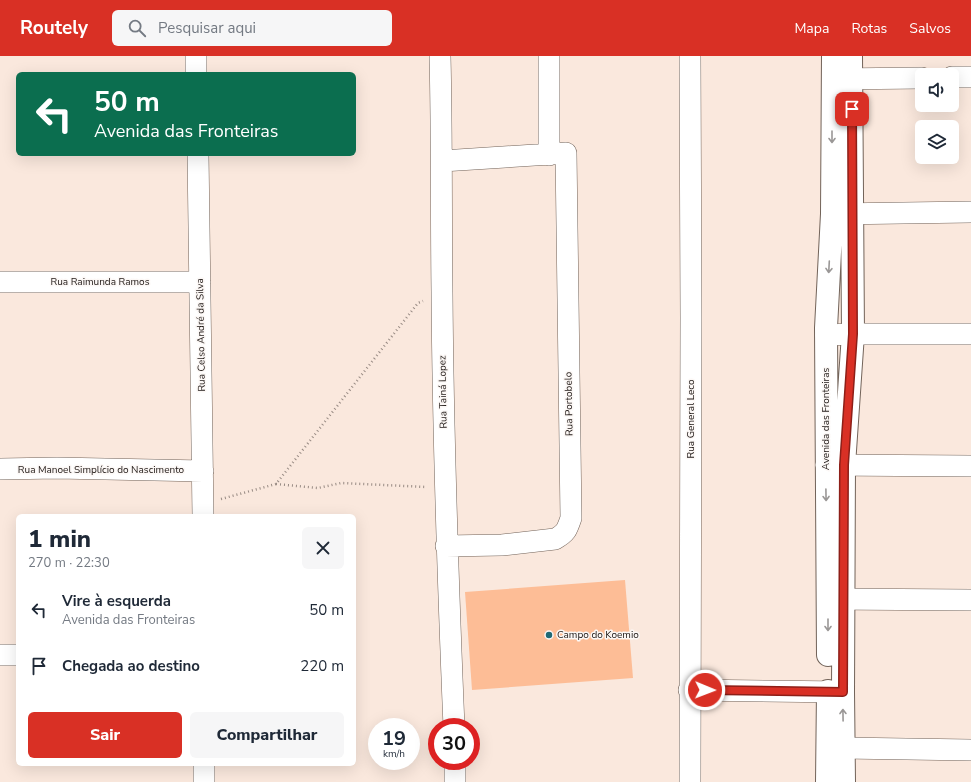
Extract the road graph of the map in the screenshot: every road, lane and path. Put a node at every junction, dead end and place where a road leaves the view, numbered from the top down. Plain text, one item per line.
1 (196, 56) edge
2 (440, 56) edge
3 (549, 56) edge
4 (690, 56) edge
5 (842, 66) edge
6 (196, 72) edge
7 (915, 77) edge
8 (959, 77) edge
9 (971, 77) edge
10 (558, 154) junction
11 (198, 156) edge
12 (442, 161) junction
13 (971, 212) edge
14 (842, 214) junction
15 (0, 282) edge
16 (200, 282) junction
17 (442, 292) junction
18 (853, 334) junction
19 (971, 334) edge
20 (826, 335) junction
21 (835, 465) junction
22 (971, 466) edge
23 (0, 470) edge
24 (203, 471) junction
25 (276, 484) junction
26 (445, 488) junction
27 (203, 510) edge
28 (446, 546) junction
29 (835, 599) junction
30 (971, 600) edge
31 (0, 655) edge
32 (16, 655) edge
33 (689, 690) junction
34 (835, 692) junction
35 (454, 718) edge
36 (843, 748) junction
37 (971, 750) edge
38 (204, 766) edge
39 (455, 770) edge
40 (204, 782) edge
41 (455, 782) edge
42 (690, 782) edge
43 (827, 782) edge
44 (844, 782) edge

1 - 6 street
2 - 12 street, Rua Tainá Lopez
3 - 10 street, Rua Portobelo
4 - 33 street, Rua General Leco
5 - 7 street
5 - 14 street, Avenida das Fronteiras
8 - 9 street
10 - 12 street
10 - 28 street, Rua Portobelo
11 - 16 street, Rua Celso André da Silva
12 - 17 street, Rua Tainá Lopez
13 - 14 street
14 - 18 street, Avenida das Fronteiras
14 -> 20 street, Avenida das Fronteiras
15 - 16 street, Rua Raimunda Ramos
16 - 24 street, Rua Celso André da Silva
17 - 25 path
17 - 26 street, Rua Tainá Lopez
18 - 19 street
18 - 20 street
18 - 21 street, Avenida das Fronteiras
20 - 21 street, Avenida das Fronteiras
21 - 22 street
21 - 29 street, Avenida das Fronteiras
23 - 24 street, Rua Manoel Simplício do Nascimento
24 - 27 street, Rua Celso André da Silva
25 - 26 path
25 - 27 path
26 - 28 street, Rua Tainá Lopez
28 - 35 street, Rua Tainá Lopez
29 - 30 street
29 - 34 street, Avenida das Fronteiras
31 - 32 street
33 - 34 street
33 - 42 street, Rua General Leco
36 -> 34 street, Avenida das Fronteiras
34 - 43 street, Avenida das Fronteiras
36 - 37 street
36 - 44 street, Avenida das Fronteiras
38 - 40 street
39 - 41 street

